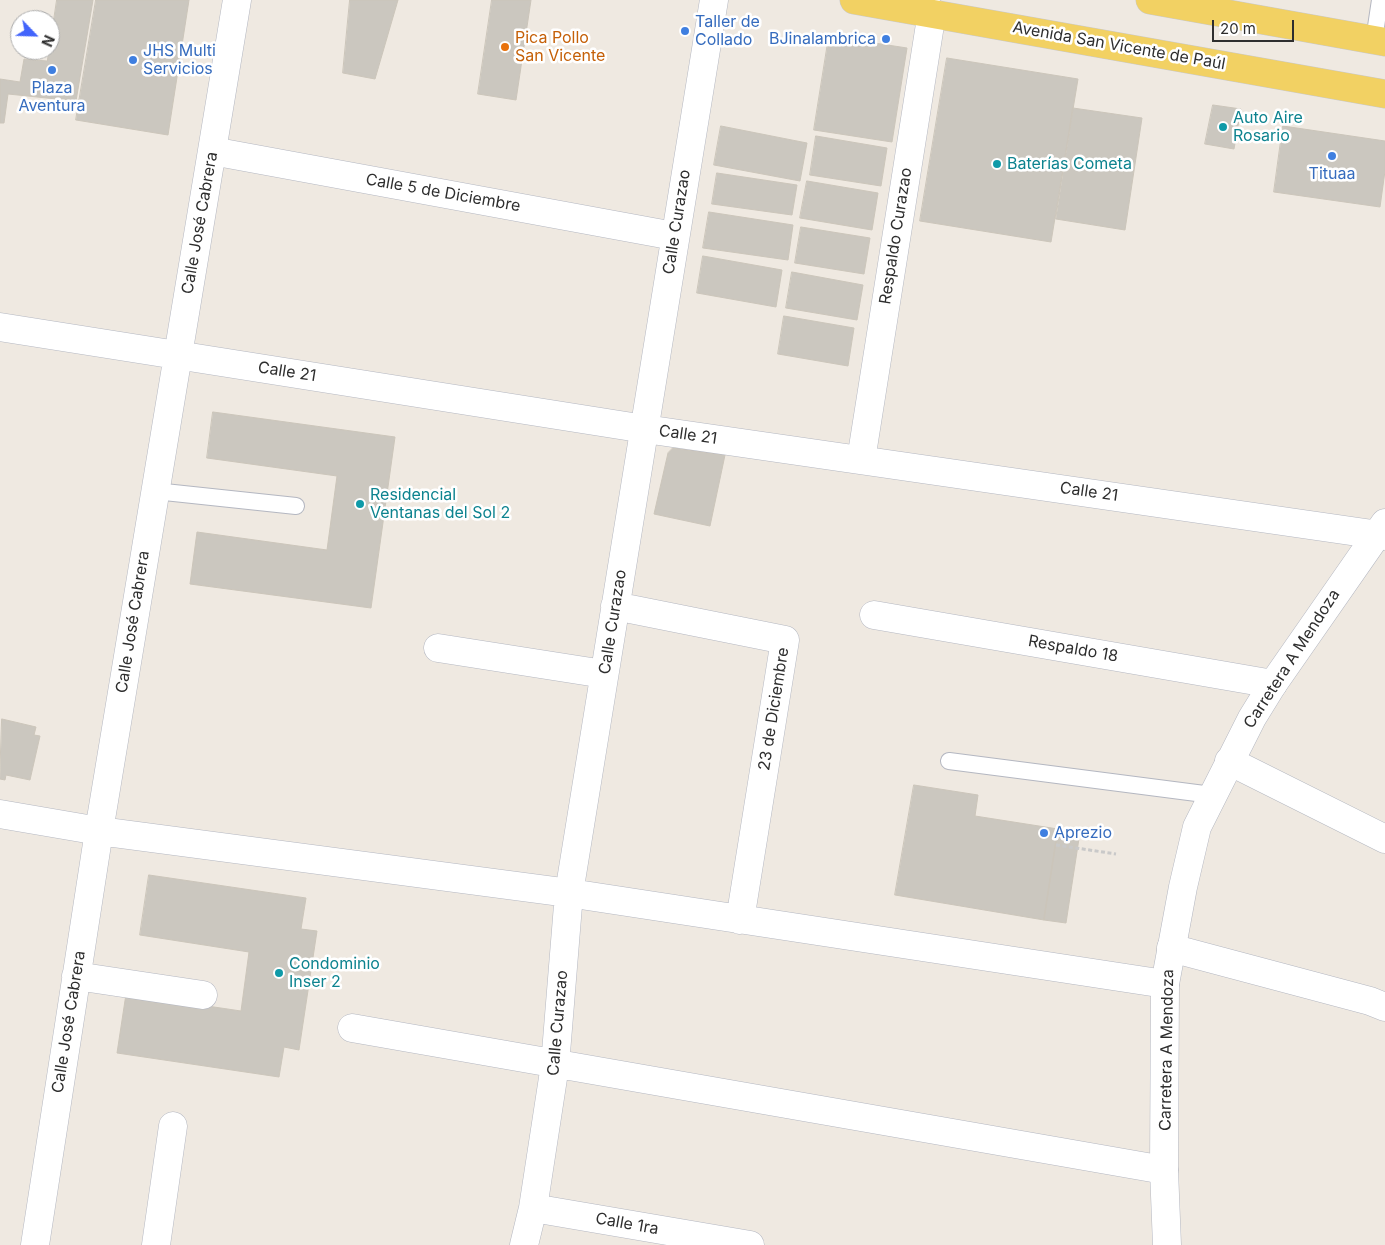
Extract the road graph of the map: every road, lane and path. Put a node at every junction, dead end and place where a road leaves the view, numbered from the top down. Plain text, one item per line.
1 (236, 0) edge
2 (714, 0) edge
3 (854, 0) edge
4 (1150, 0) edge
5 (1380, 0) edge
6 (932, 12) junction
7 (1380, 41) edge
8 (1385, 94) edge
9 (212, 151) junction
10 (674, 236) junction
11 (0, 327) edge
12 (177, 355) junction
13 (645, 429) junction
14 (861, 460) junction
15 (155, 491) junction
16 (296, 506) dead end
17 (1382, 531) edge
18 (615, 606) junction
19 (874, 615) dead end
20 (438, 648) dead end
21 (604, 674) junction
22 (1273, 684) junction
23 (949, 761) dead end
24 (1229, 762) junction
25 (1212, 795) junction
26 (0, 814) edge
27 (99, 831) junction
28 (1385, 839) edge
29 (1056, 845) dead end
30 (1116, 854) dead end
31 (569, 894) junction
32 (740, 920) junction
33 (1171, 948) junction
34 (76, 976) junction
35 (1165, 984) junction
36 (203, 995) dead end
37 (1385, 1007) edge
38 (352, 1028) dead end
39 (555, 1065) junction
40 (173, 1126) dead end
41 (1164, 1170) junction
42 (533, 1208) junction
43 (34, 1245) edge
44 (156, 1245) edge
45 (524, 1245) edge
46 (750, 1245) edge
47 (1167, 1245) edge

1 - 9 street, Calle José Cabrera
2 - 10 street, Calle Curazao
3 - 6 main road, Avenida San Vicente de Paúl
4 - 7 main road
5 - 7 lane
6 - 8 main road, Avenida San Vicente de Paúl
6 - 14 street, Respaldo Curazao
9 - 10 street, Calle 5 de Diciembre
9 - 12 street, Calle José Cabrera
10 - 13 street, Calle Curazao
11 - 12 street, Calle 21
12 - 13 street, Calle 21
12 - 15 street, Calle José Cabrera
13 - 14 street, Calle 21
13 - 18 street, Calle Curazao
14 - 17 street, Calle 21
15 - 16 lane
15 - 27 street, Calle José Cabrera
17 - 22 street, Carretera A Mendoza
18 - 21 street, Calle Curazao
18 - 32 street, 23 de Diciembre
19 - 22 street, Respaldo 18
20 - 21 street
21 - 31 street, Calle Curazao
22 - 24 street, Carretera A Mendoza
23 - 25 lane
24 - 25 street, Carretera A Mendoza
24 - 28 street
25 - 33 street, Carretera A Mendoza
26 - 27 street
27 - 31 street
27 - 34 street, Calle José Cabrera
29 - 30 path
31 - 32 street
31 - 39 street, Calle Curazao
32 - 35 street
33 - 35 street, Carretera A Mendoza
33 - 37 street
34 - 36 street
34 - 43 street, Calle José Cabrera
35 - 41 street, Carretera A Mendoza
38 - 39 street
39 - 41 street
39 - 42 street, Calle Curazao
40 - 44 street
41 - 47 street, Carretera A Mendoza
42 - 45 street, Calle Curazao
42 - 46 street, Calle 1ra

